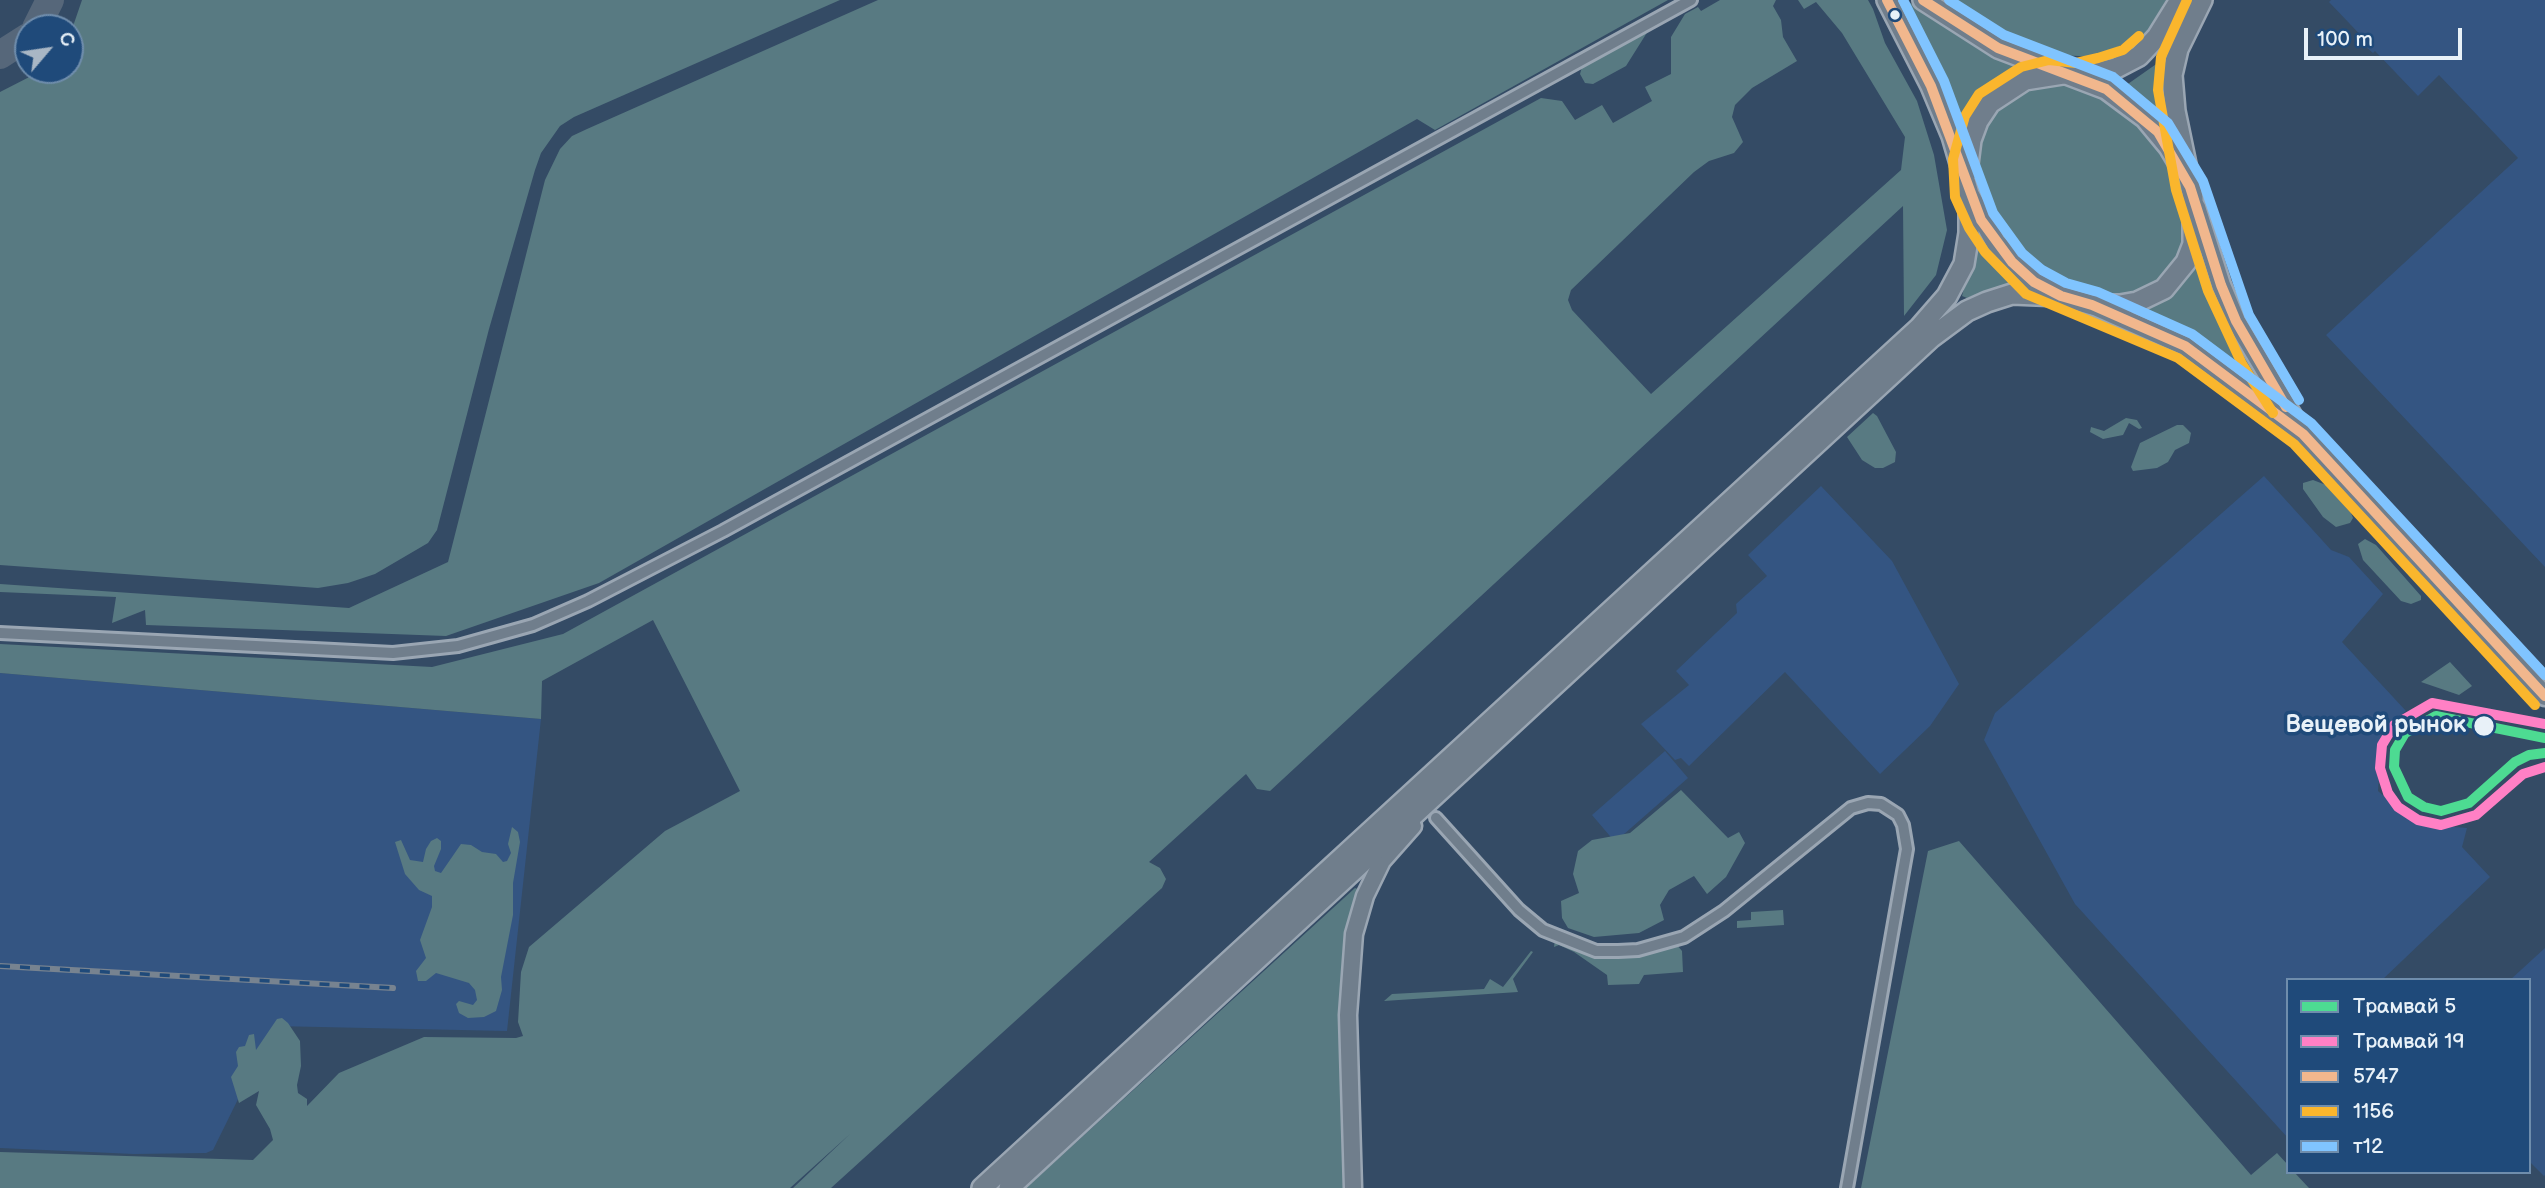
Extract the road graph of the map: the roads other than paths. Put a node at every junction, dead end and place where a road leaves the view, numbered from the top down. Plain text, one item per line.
1 (1690, 0) edge
2 (1887, 0) edge
3 (1923, 0) edge
4 (2180, 0) edge
5 (2202, 0) edge
6 (2073, 76) junction
7 (1968, 189) junction
8 (2192, 193) junction
9 (2061, 296) junction
10 (2092, 305) junction
11 (2303, 434) junction
12 (1668, 568) junction
13 (0, 633) edge
14 (2545, 696) edge
15 (1482, 748) junction
16 (1436, 818) dead end
17 (982, 1188) edge
18 (1009, 1188) edge
19 (1353, 1188) edge
20 (1847, 1188) edge

1 - 13 street
2 - 7 highway
3 - 6 highway
4 - 6 highway
5 - 8 highway
6 - 7 highway
6 - 8 highway
7 - 9 highway
7 - 12 highway
8 - 10 highway
8 - 11 main road
9 - 10 highway
9 - 12 highway
10 - 11 main road
11 - 14 main road
12 - 15 highway
12 - 17 highway
15 - 18 highway
15 - 19 street
16 - 20 street

